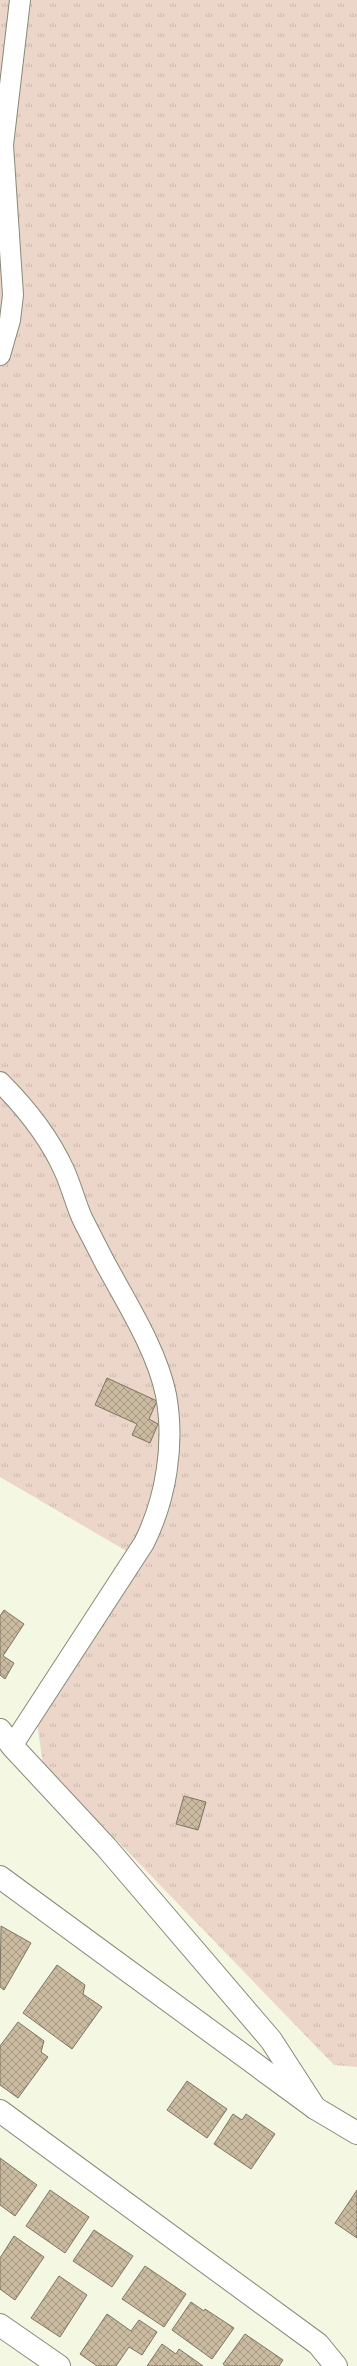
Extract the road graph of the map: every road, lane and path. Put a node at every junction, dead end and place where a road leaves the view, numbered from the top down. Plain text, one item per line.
1 (20, 0) edge
2 (0, 355) edge
3 (0, 1082) edge
4 (6, 1738) edge
5 (0, 1877) edge
6 (315, 2108) junction
7 (0, 2111) edge
8 (357, 2133) edge
9 (0, 2325) edge
10 (59, 2366) edge
11 (336, 2366) edge

1 - 2 lane
3 - 4 lane
4 - 6 street
5 - 6 street
6 - 8 street
7 - 11 street
9 - 10 street

